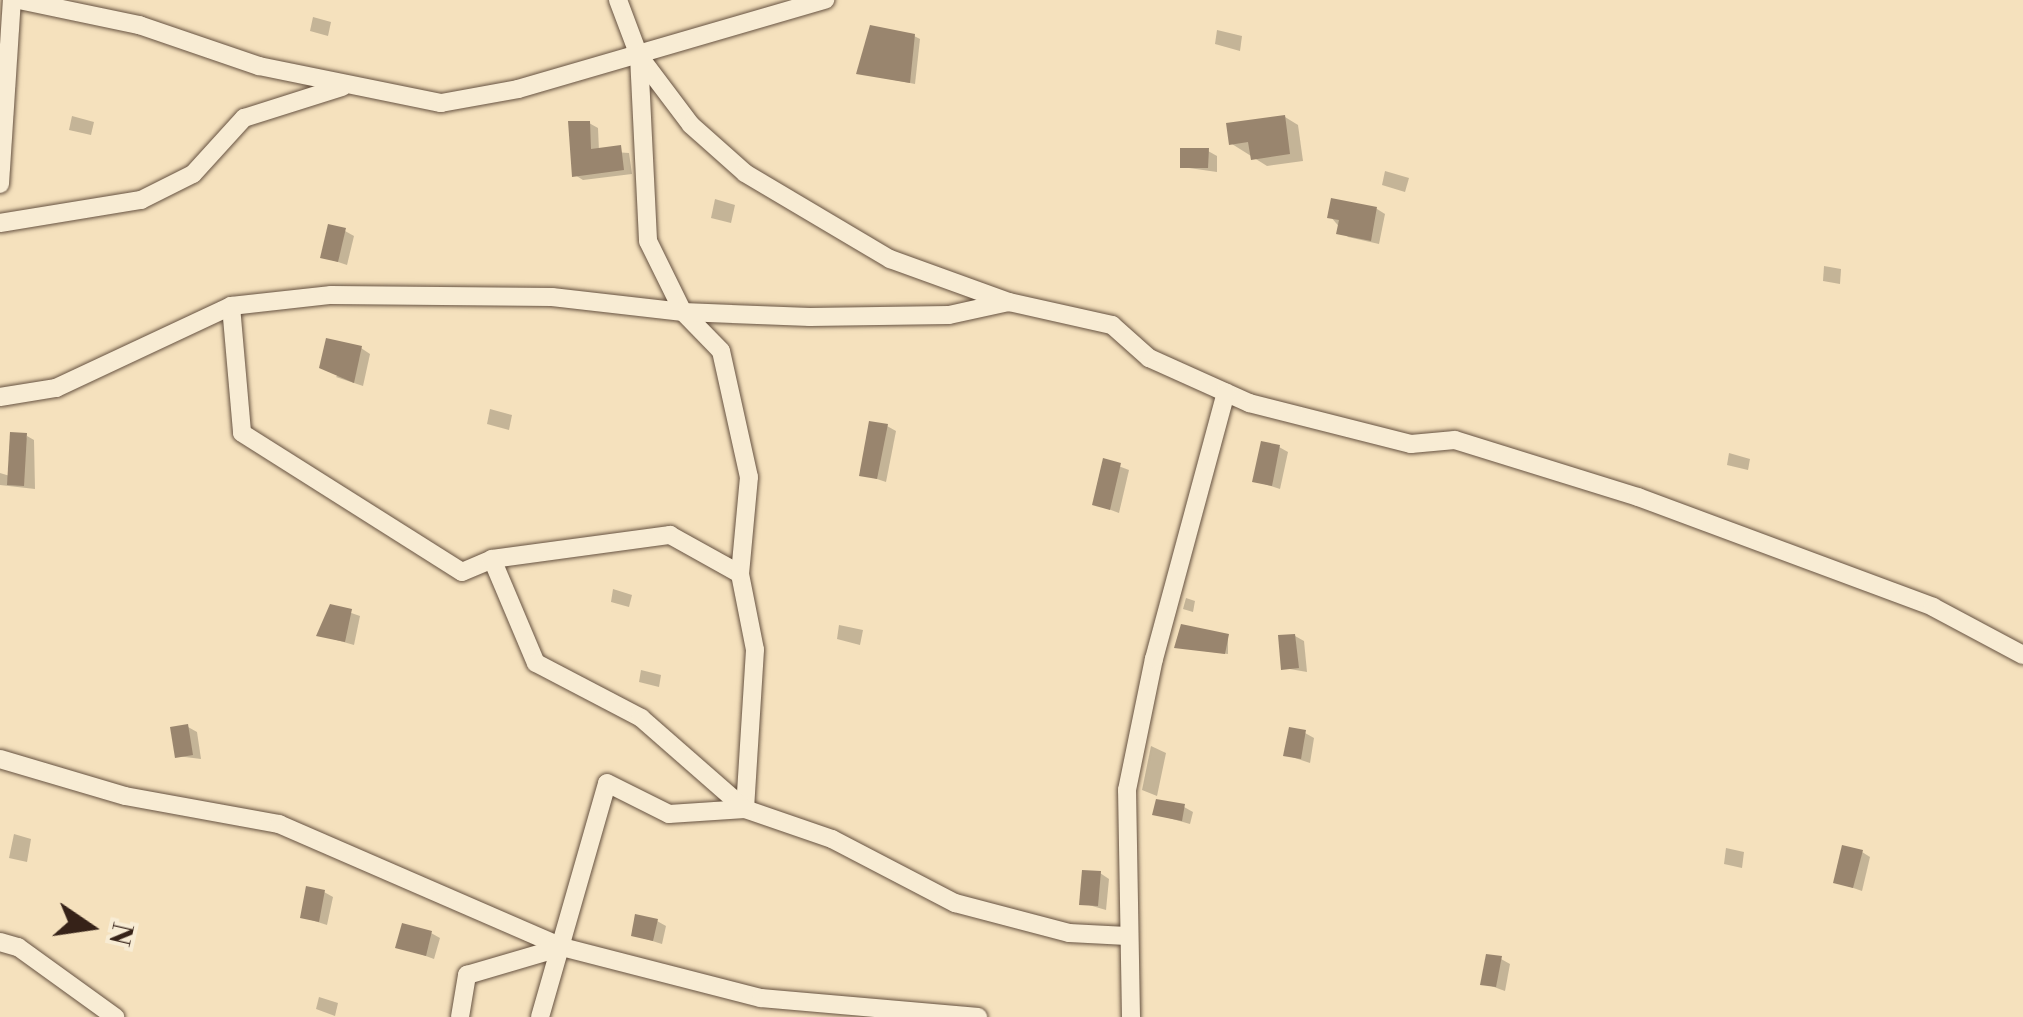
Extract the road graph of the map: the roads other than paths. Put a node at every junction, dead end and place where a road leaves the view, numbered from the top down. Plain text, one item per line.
1 (16, 0) edge
2 (618, 0) edge
3 (825, 0) edge
4 (639, 56) junction
5 (345, 86) junction
6 (0, 184) edge
7 (0, 223) edge
8 (1009, 302) junction
9 (232, 306) junction
10 (682, 312) junction
11 (1226, 392) junction
12 (0, 397) edge
13 (492, 559) junction
14 (740, 574) junction
15 (2023, 655) edge
16 (0, 759) edge
17 (746, 809) junction
18 (1126, 936) junction
19 (0, 942) edge
20 (562, 947) junction
21 (116, 1017) edge
22 (460, 1017) edge
23 (540, 1017) edge
24 (978, 1017) edge
25 (1131, 1017) edge

1 - 5 street
1 - 6 street
2 - 4 street
3 - 4 street
4 - 5 street
4 - 8 street
4 - 10 street
5 - 7 street
8 - 10 street
8 - 11 street
9 - 10 street
9 - 12 street
9 - 13 street
10 - 14 street
11 - 15 street
11 - 18 street
13 - 14 street
13 - 17 street
14 - 17 street
16 - 20 street
17 - 18 street
17 - 20 street
18 - 25 street
19 - 21 street
20 - 22 street
20 - 23 street
20 - 24 street

